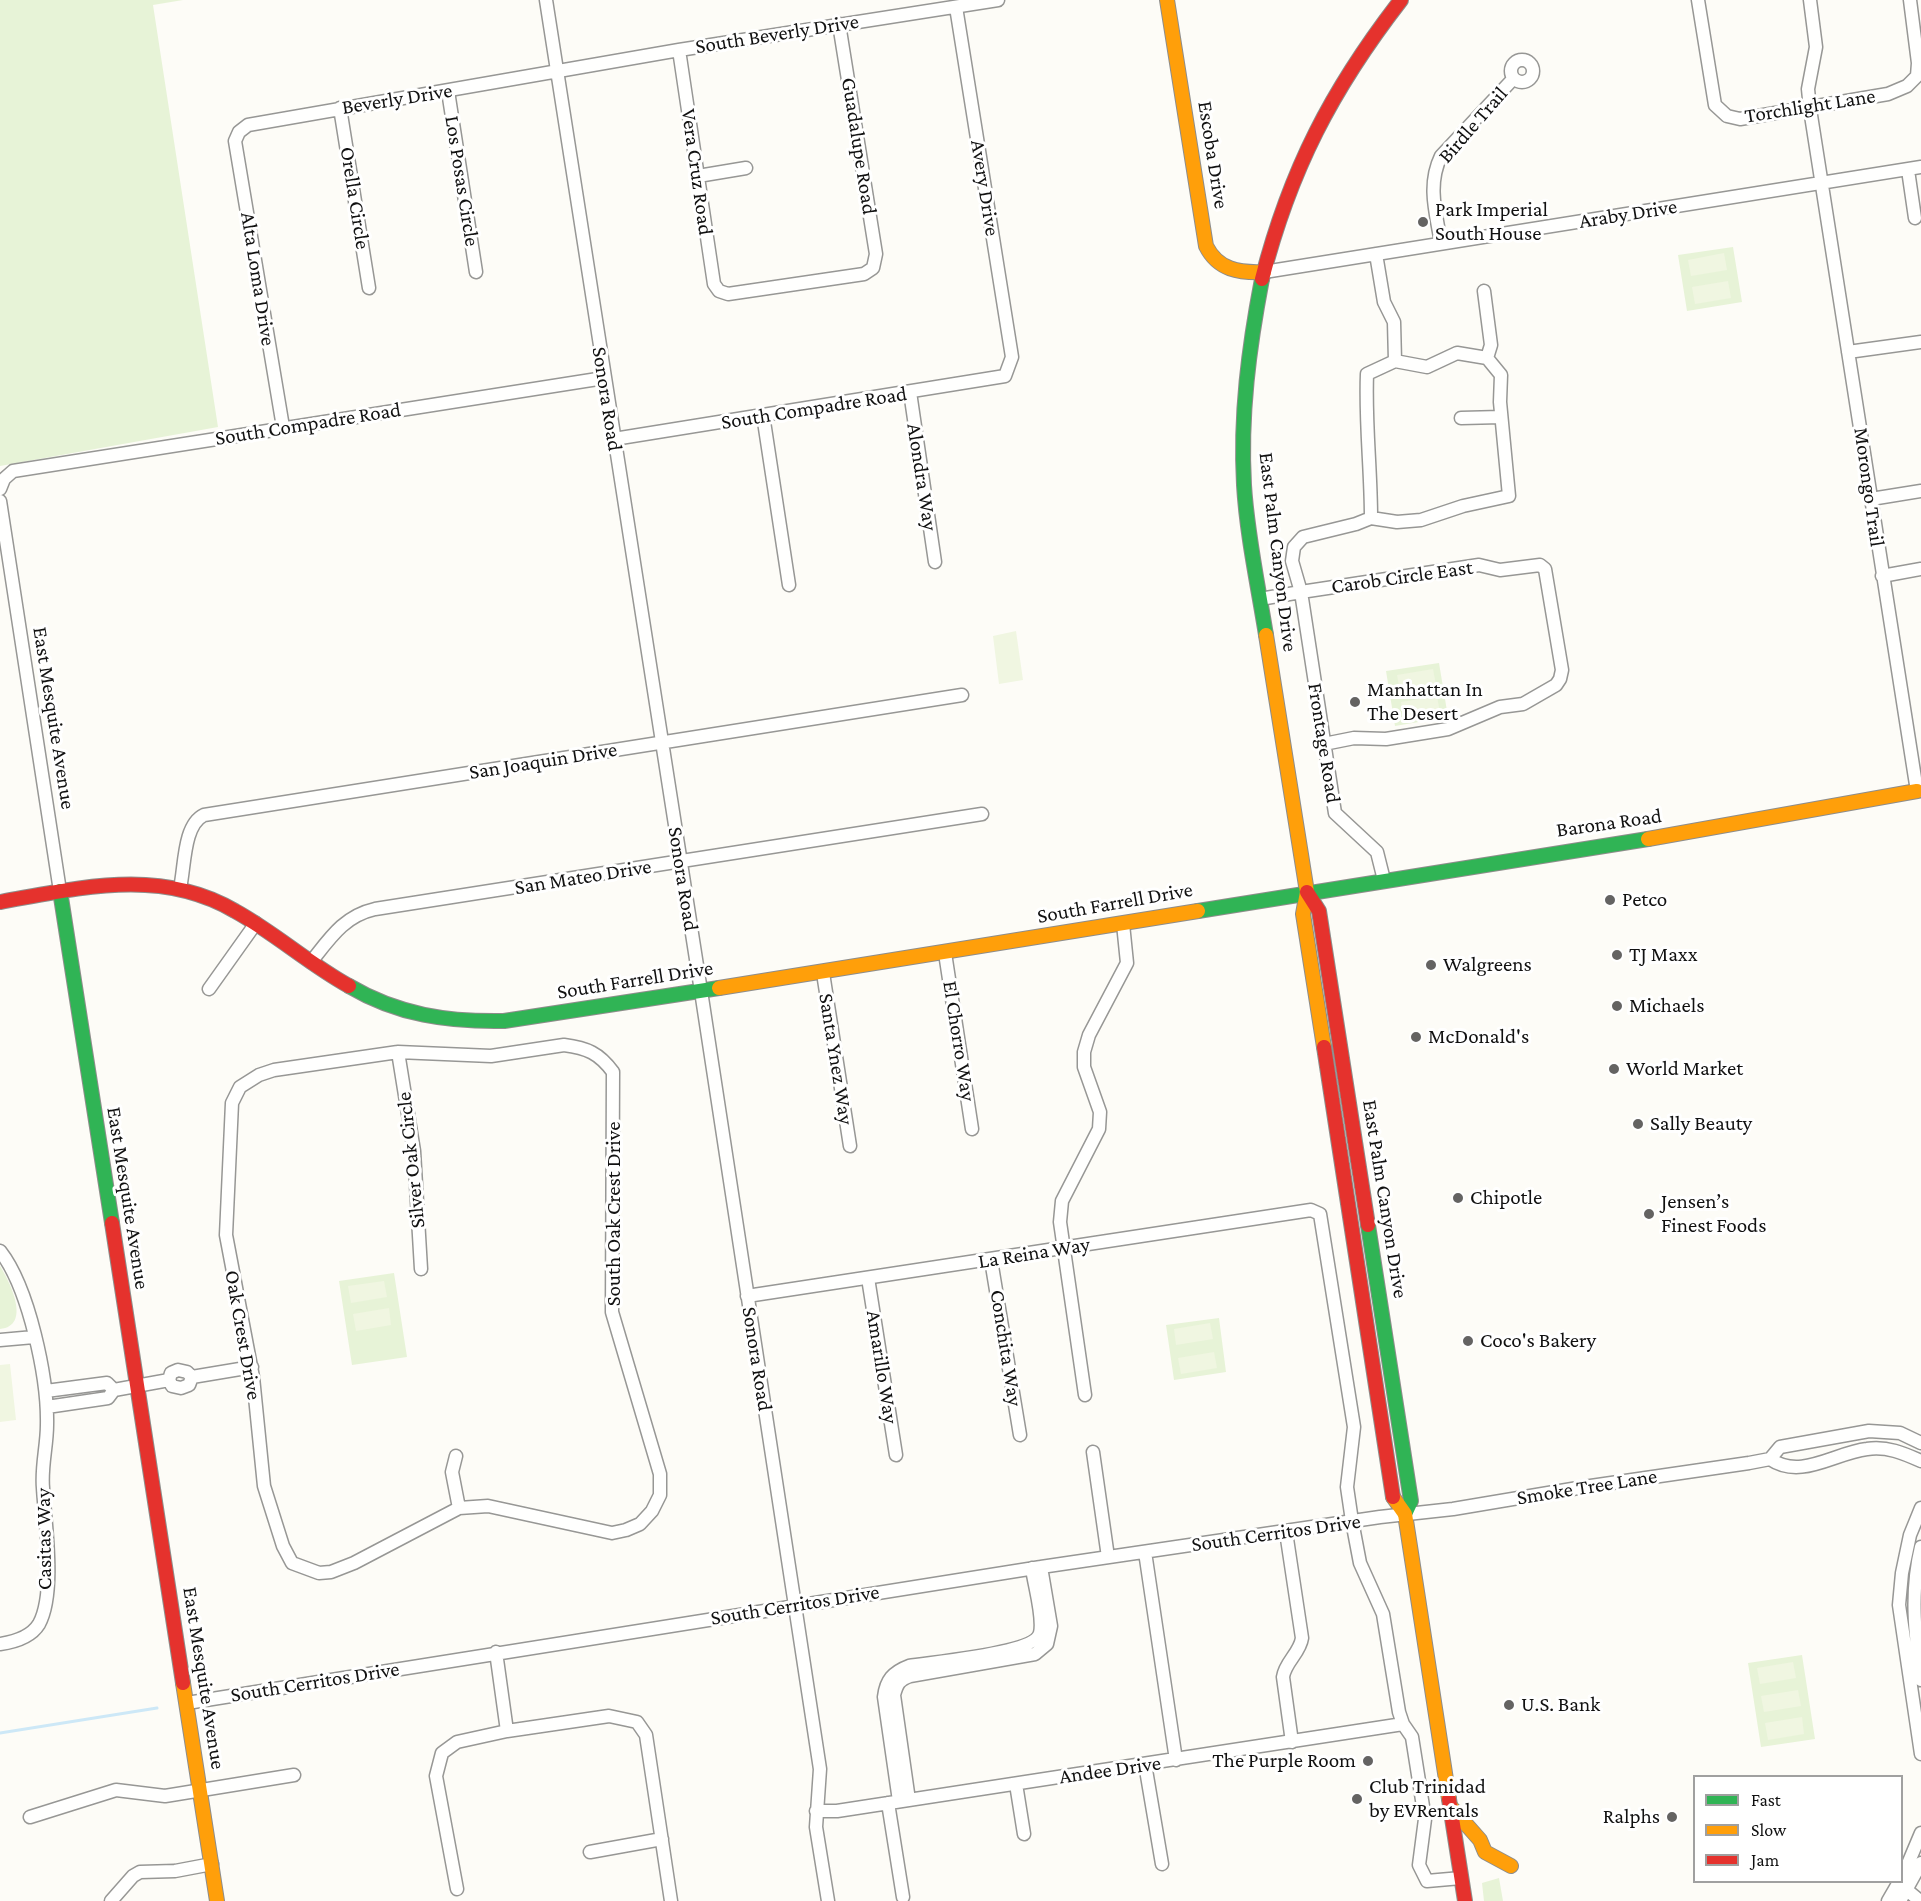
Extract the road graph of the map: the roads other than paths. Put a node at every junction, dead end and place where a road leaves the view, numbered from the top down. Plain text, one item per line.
1 (546, 0) edge
2 (998, 0) edge
3 (1167, 0) edge
4 (1401, 0) edge
5 (1698, 0) edge
6 (1810, 0) edge
7 (1910, 0) edge
8 (956, 7) junction
9 (839, 24) junction
10 (679, 50) junction
11 (557, 71) junction
12 (1513, 79) dead end
13 (448, 91) junction
14 (340, 108) junction
15 (1810, 109) junction
16 (239, 132) joint
17 (746, 168) dead end
18 (1915, 169) edge
19 (698, 176) junction
20 (1822, 183) junction
21 (1915, 218) dead end
22 (1441, 243) junction
23 (1376, 254) junction
24 (476, 272) dead end
25 (1264, 272) junction
26 (369, 288) dead end
27 (719, 291) joint
28 (1484, 291) dead end
29 (1921, 342) edge
30 (1848, 352) junction
31 (1487, 358) junction
32 (1395, 361) junction
33 (1009, 370) joint
34 (604, 378) junction
35 (910, 392) junction
36 (763, 416) junction
37 (1502, 417) junction
38 (1461, 418) dead end
39 (283, 428) junction
40 (614, 439) junction
41 (0, 489) edge
42 (1921, 491) edge
43 (1871, 499) junction
44 (0, 501) edge
45 (1371, 518) junction
46 (935, 562) dead end
47 (1921, 569) edge
48 (1882, 576) junction
49 (789, 585) dead end
50 (1301, 592) junction
51 (1260, 599) junction
52 (962, 696) dead end
53 (661, 743) junction
54 (1323, 744) junction
55 (1919, 791) edge
56 (982, 814) dead end
57 (680, 862) junction
58 (1384, 880) junction
59 (180, 888) junction
60 (60, 891) junction
61 (1307, 892) junction
62 (0, 902) edge
63 (256, 923) junction
64 (1123, 924) junction
65 (945, 953) junction
66 (311, 962) junction
67 (823, 973) junction
68 (209, 989) dead end
69 (701, 991) junction
70 (398, 1052) junction
71 (972, 1129) dead end
72 (850, 1146) dead end
73 (1063, 1248) junction
74 (0, 1251) edge
75 (991, 1260) junction
76 (422, 1269) dead end
77 (868, 1278) junction
78 (747, 1296) junction
79 (34, 1337) junction
80 (0, 1340) edge
81 (252, 1367) junction
82 (135, 1385) junction
83 (114, 1390) junction
84 (46, 1392) junction
85 (1084, 1395) dead end
86 (47, 1407) junction
87 (1020, 1435) dead end
88 (1829, 1437) junction
89 (1921, 1443) edge
90 (1093, 1452) dead end
91 (896, 1455) dead end
92 (456, 1456) dead end
93 (1834, 1458) junction
94 (1770, 1459) junction
95 (1921, 1461) edge
96 (459, 1508) junction
97 (1921, 1508) edge
98 (1405, 1514) junction
99 (1352, 1521) junction
100 (1286, 1532) junction
101 (1921, 1548) edge
102 (1145, 1552) junction
103 (1108, 1557) junction
104 (1036, 1568) junction
105 (794, 1605) junction
106 (1918, 1631) edge
107 (1903, 1641) junction
108 (0, 1644) edge
109 (496, 1653) junction
110 (1921, 1680) edge
111 (187, 1703) junction
112 (1402, 1724) junction
113 (507, 1731) junction
114 (1292, 1742) junction
115 (1921, 1754) edge
116 (1176, 1760) junction
117 (1145, 1764) junction
118 (294, 1775) dead end
119 (1016, 1784) junction
120 (201, 1791) junction
121 (899, 1801) junction
122 (1450, 1805) junction
123 (816, 1811) junction
124 (30, 1816) dead end
125 (1921, 1833) edge
126 (1024, 1834) dead end
127 (662, 1839) junction
128 (590, 1852) dead end
129 (1921, 1863) edge
130 (212, 1864) junction
131 (1162, 1864) dead end
132 (1511, 1866) dead end
133 (1461, 1878) junction
134 (1903, 1880) edge
135 (1903, 1882) edge
136 (1902, 1883) edge
137 (458, 1889) dead end
138 (903, 1897) dead end
139 (111, 1901) edge
140 (217, 1901) edge
141 (671, 1901) edge
142 (828, 1901) edge
143 (1465, 1901) edge
144 (1888, 1901) edge
145 (1900, 1901) edge
146 (1920, 1901) edge

1 - 11 street, Sonora Road
2 - 8 street, South Beverly Drive
3 - 25 street, Escoba Drive
4 - 25 street, East Palm Canyon Drive
5 - 15 street, Torchlight Lane
6 - 15 street, Morongo Trail
7 - 15 street, Torchlight Lane
8 - 9 street, South Beverly Drive
8 - 33 street, Avery Drive
9 - 10 street, South Beverly Drive
9 - 27 street, Guadalupe Road
10 - 11 street, South Beverly Drive
10 - 19 street, Vera Cruz Road
11 - 13 street, Beverly Drive
11 - 34 street, Sonora Road
12 - 22 street, Birdle Trail
13 - 14 street, Beverly Drive
13 - 24 street, Los Posas Circle
14 - 16 street, Beverly Drive
14 - 26 street, Orella Circle
15 - 20 street, Morongo Trail
16 - 39 street, Alta Loma Drive
17 - 19 street
18 - 20 street, Araby Drive
18 - 21 street
19 - 27 street, Vera Cruz Road
20 - 22 street, Araby Drive
20 - 30 street, Morongo Trail
22 - 23 street, Araby Drive
23 - 25 street, Araby Drive
23 - 32 street
25 - 51 street, East Palm Canyon Drive
28 - 31 street
29 - 30 street
30 - 43 street, Morongo Trail
31 - 32 street
31 - 37 street
32 - 45 street
33 - 35 street, South Compadre Road
34 - 39 street, South Compadre Road
34 - 40 street, Sonora Road
35 - 36 street, South Compadre Road
35 - 46 street, Alondra Way
36 - 40 street, South Compadre Road
36 - 49 street
37 - 38 street
37 - 45 street
39 - 41 street, South Compadre Road
40 - 53 street, Sonora Road
42 - 43 street
43 - 48 street, Morongo Trail
44 - 60 street, East Mesquite Avenue
45 - 50 street, Frontage Road
47 - 48 street
48 - 55 street, Morongo Trail
50 - 51 street
50 - 54 street, Frontage Road
50 - 54 street, Carob Circle East
51 - 61 street, East Palm Canyon Drive
52 - 53 street, San Joaquin Drive
53 - 57 street, Sonora Road
53 - 59 street, San Joaquin Drive
54 - 58 street, Frontage Road
55 - 58 street, Barona Road
56 - 57 street, San Mateo Drive
57 - 66 street, San Mateo Drive
57 - 69 street, Sonora Road
58 - 61 street, Barona Road
59 - 60 street, South Farrell Drive
59 - 63 street, South Farrell Drive
60 - 62 street, South Farrell Drive
60 - 82 street, East Mesquite Avenue
61 - 64 street, South Farrell Drive
61 - 98 street, East Palm Canyon Drive
63 - 66 street, South Farrell Drive
63 - 68 street
64 - 65 street, South Farrell Drive
64 - 73 street
65 - 67 street, South Farrell Drive
65 - 71 street, El Chorro Way
66 - 69 street, South Farrell Drive
67 - 69 street, South Farrell Drive
67 - 72 street, Santa Ynez Way
69 - 78 street, Sonora Road
70 - 76 street, Silver Oak Circle
70 - 81 street, Oak Crest Drive
70 - 96 street, South Oak Crest Drive
73 - 75 street, La Reina Way
73 - 85 street
73 - 99 street, La Reina Way
74 - 79 street, Casitas Way
75 - 77 street, La Reina Way
75 - 87 street, Conchita Way
77 - 78 street, La Reina Way
77 - 91 street, Amarillo Way
78 - 105 street, Sonora Road
79 - 80 street
79 - 84 street, Casitas Way
81 - 82 street
81 - 96 street, Oak Crest Drive
82 - 83 street
82 - 111 street, East Mesquite Avenue
83 - 84 street
83 - 86 street
84 - 86 street, Casitas Way
86 - 108 street, Casitas Way
88 - 89 street, Smoke Tree Lane
88 - 93 street
88 - 94 street, Smoke Tree Lane
90 - 103 street
92 - 96 street
93 - 94 street, Smoke Tree Lane
93 - 95 street, Smoke Tree Lane
94 - 98 street, Smoke Tree Lane
97 - 107 street
98 - 99 street, South Cerritos Drive
98 - 122 street, East Palm Canyon Drive
99 - 100 street, South Cerritos Drive
99 - 112 street
100 - 102 street, South Cerritos Drive
100 - 114 street
101 - 106 street
102 - 103 street, South Cerritos Drive
102 - 116 street
103 - 104 street, South Cerritos Drive
104 - 105 street, South Cerritos Drive
104 - 121 street
105 - 109 street, South Cerritos Drive
105 - 123 street, Sonora Road
106 - 107 street
106 - 110 street
107 - 115 street
109 - 111 street, South Cerritos Drive
109 - 113 street
111 - 120 street, East Mesquite Avenue
112 - 114 street, Andee Drive
112 - 133 street
113 - 127 street
113 - 137 street
114 - 116 street, Andee Drive
116 - 117 street, Andee Drive
117 - 119 street, Andee Drive
117 - 131 street
118 - 120 street
119 - 121 street, Andee Drive
119 - 126 street
120 - 124 street
120 - 130 street, East Mesquite Avenue
121 - 123 street, Andee Drive
121 - 138 street
122 - 132 street
122 - 133 street, East Palm Canyon Drive
123 - 142 street, Sonora Road
125 - 134 street
127 - 128 street
127 - 141 street
129 - 135 street
130 - 139 street
130 - 140 street, East Mesquite Avenue
133 - 143 street, East Palm Canyon Drive
136 - 144 street
136 - 145 street
136 - 146 street

